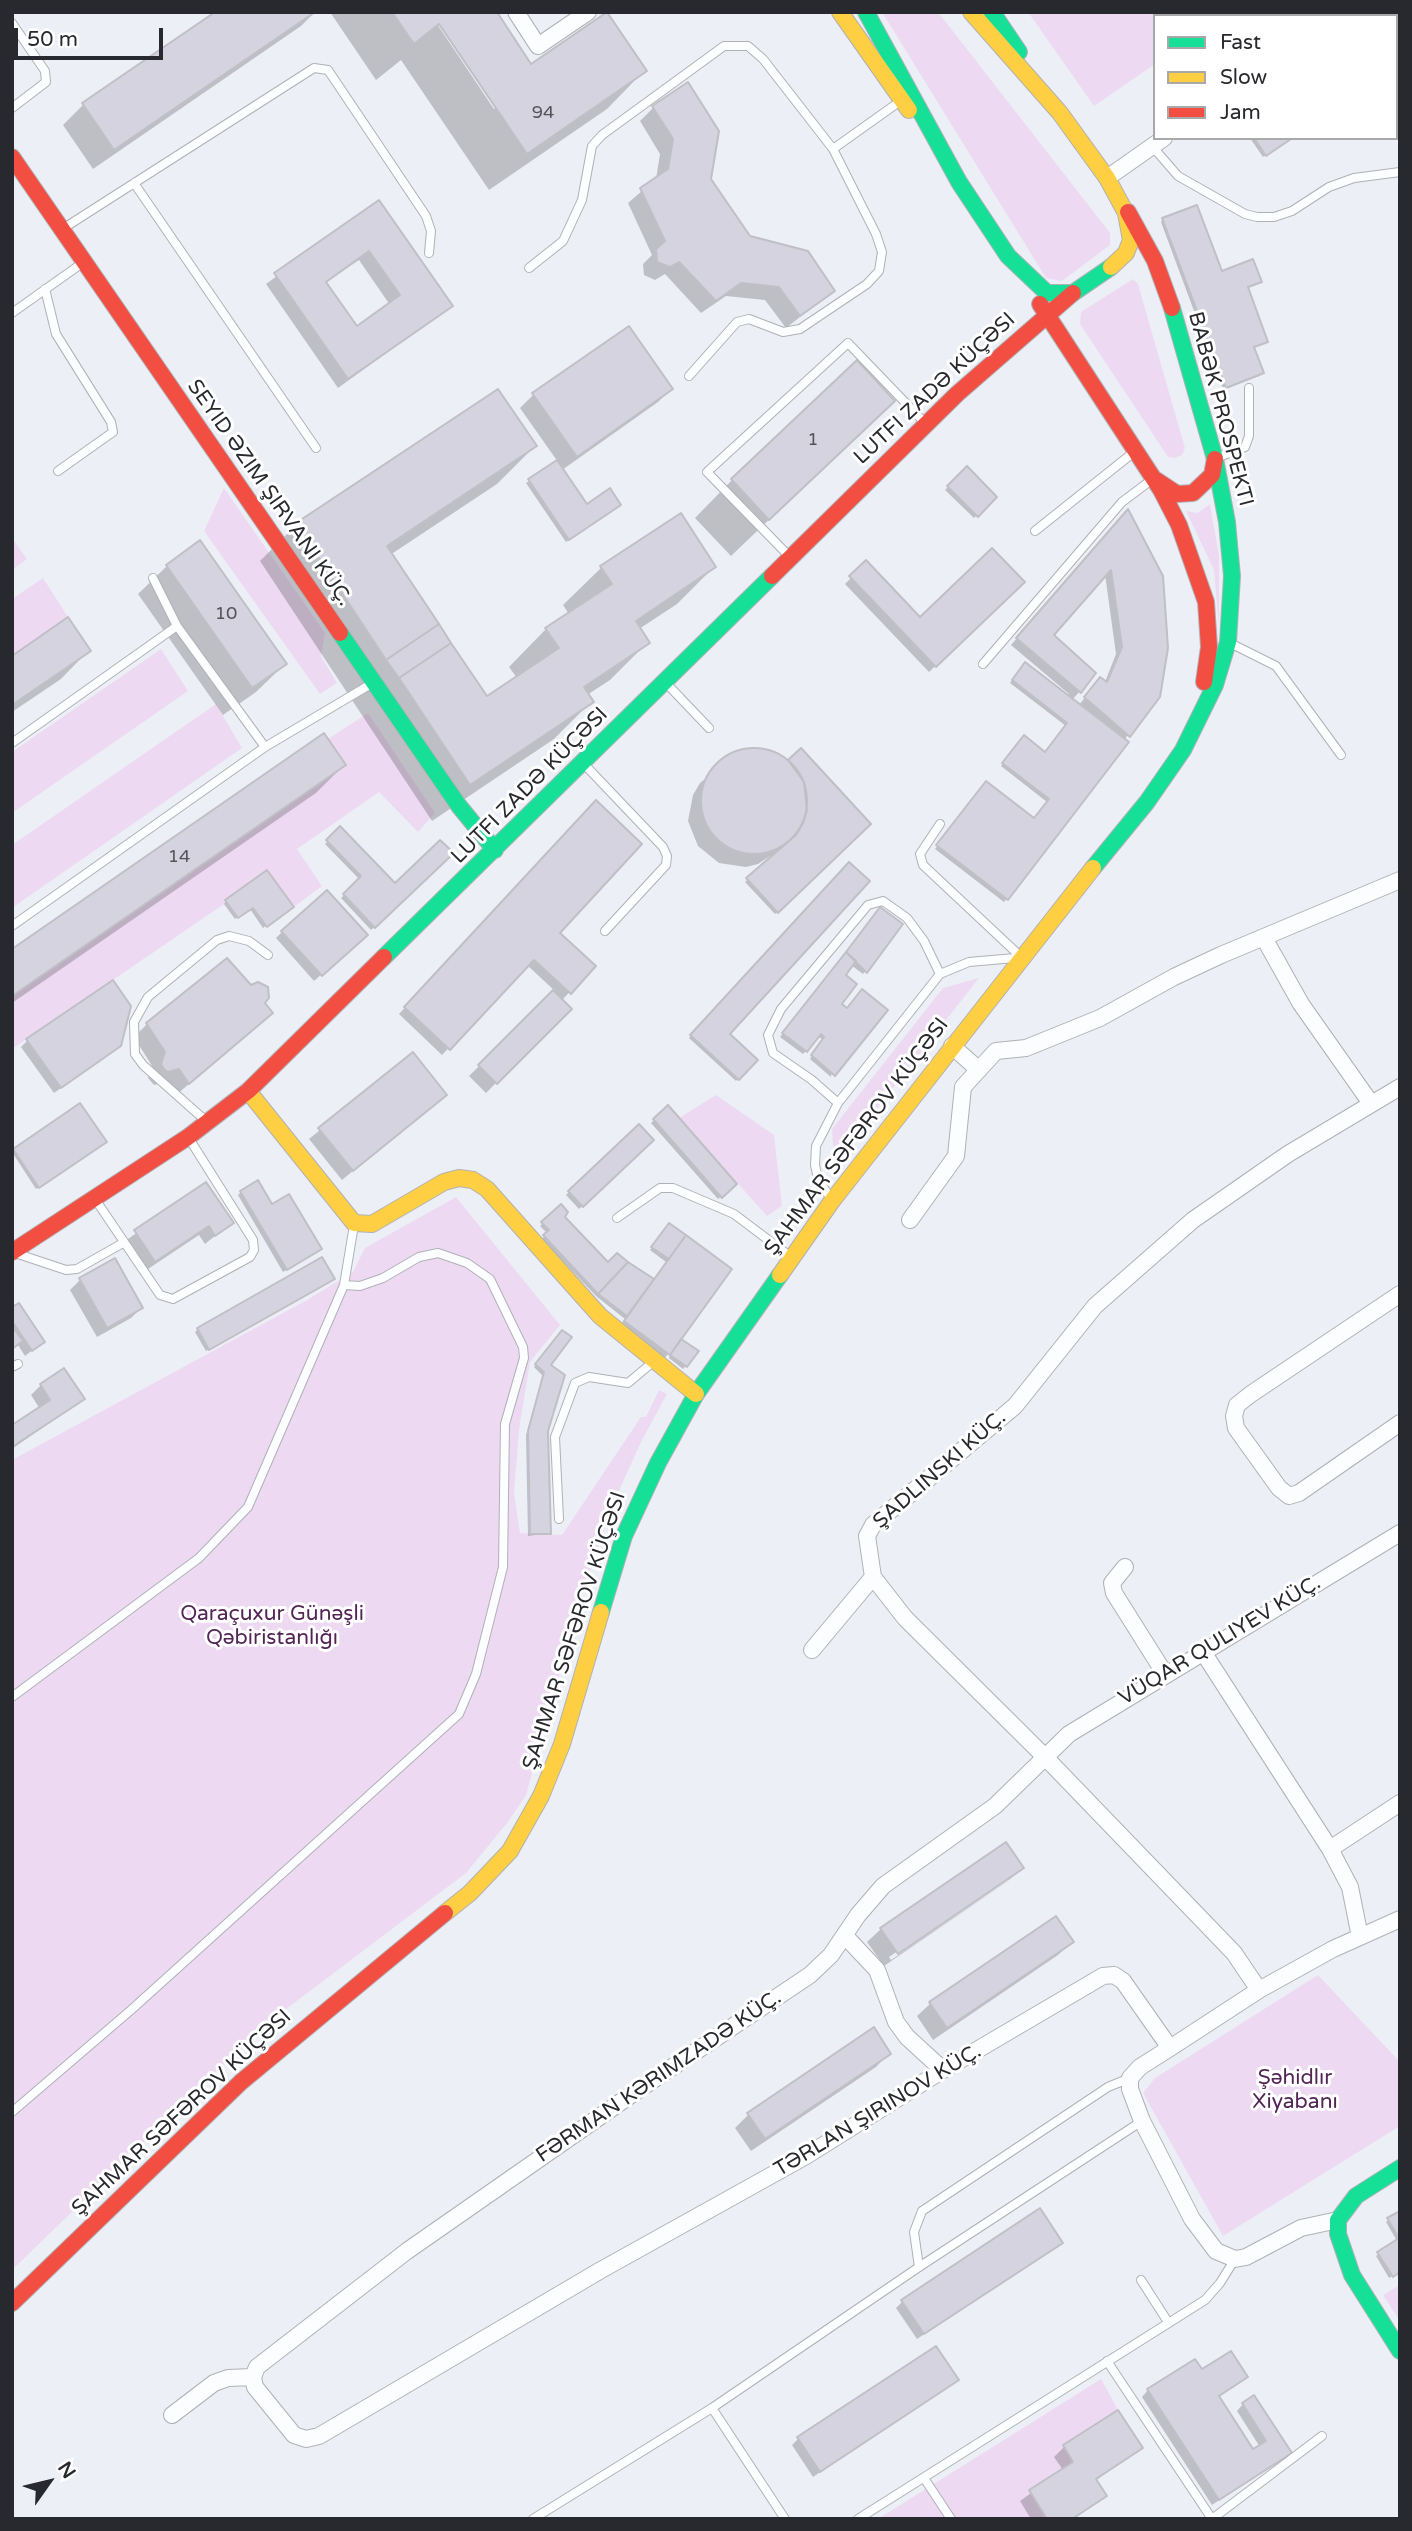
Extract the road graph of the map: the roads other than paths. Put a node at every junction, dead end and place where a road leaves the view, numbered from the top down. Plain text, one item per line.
1 (516, 12) edge
2 (588, 12) edge
3 (840, 12) edge
4 (866, 12) edge
5 (971, 12) edge
6 (992, 12) edge
7 (12, 23) edge
8 (902, 100) junction
9 (12, 108) edge
10 (1060, 113) junction
11 (1158, 142) edge
12 (833, 149) junction
13 (12, 157) edge
14 (1400, 172) edge
15 (1107, 178) junction
16 (959, 182) junction
17 (134, 183) junction
18 (1118, 197) junction
19 (62, 229) junction
20 (429, 253) dead end
21 (1008, 256) junction
22 (84, 262) junction
23 (529, 268) dead end
24 (45, 289) junction
25 (1073, 293) junction
26 (12, 313) edge
27 (1047, 314) junction
28 (689, 376) dead end
29 (1249, 388) dead end
30 (926, 424) junction
31 (316, 448) dead end
32 (1136, 450) junction
33 (1215, 459) junction
34 (58, 471) dead end
35 (1154, 478) junction
36 (1035, 531) dead end
37 (791, 558) junction
38 (153, 578) dead end
39 (177, 626) junction
40 (1227, 642) junction
41 (983, 664) dead end
42 (374, 682) junction
43 (665, 682) junction
44 (709, 728) dead end
45 (1192, 733) junction
46 (12, 743) edge
47 (265, 747) junction
48 (1341, 755) dead end
49 (583, 763) junction
50 (940, 824) dead end
51 (495, 850) junction
52 (1400, 880) edge
53 (12, 926) edge
54 (605, 931) dead end
55 (1264, 938) junction
56 (268, 956) dead end
57 (1021, 957) junction
58 (940, 974) junction
59 (952, 1046) junction
60 (979, 1070) junction
61 (1400, 1087) edge
62 (248, 1091) junction
63 (1370, 1102) junction
64 (838, 1103) junction
65 (208, 1123) junction
66 (188, 1137) junction
67 (94, 1198) junction
68 (832, 1200) junction
69 (617, 1218) dead end
70 (910, 1220) dead end
71 (354, 1223) junction
72 (123, 1243) junction
73 (12, 1252) edge
74 (791, 1257) junction
75 (344, 1285) junction
76 (1400, 1294) edge
77 (653, 1362) junction
78 (696, 1394) junction
79 (1400, 1423) edge
80 (559, 1520) dead end
81 (1400, 1533) edge
82 (1125, 1567) dead end
83 (873, 1577) junction
84 (812, 1650) dead end
85 (1202, 1652) junction
86 (1165, 1674) junction
87 (12, 1697) edge
88 (1045, 1757) junction
89 (1400, 1803) edge
90 (1330, 1849) junction
91 (1400, 1919) edge
92 (846, 1937) junction
93 (1360, 1937) junction
94 (1259, 1990) junction
95 (1170, 2048) junction
96 (943, 2070) junction
97 (1130, 2078) junction
98 (12, 2112) edge
99 (1142, 2121) junction
100 (1400, 2168) edge
101 (1338, 2220) junction
102 (1235, 2259) junction
103 (919, 2267) junction
104 (1141, 2280) dead end
105 (12, 2303) edge
106 (1168, 2322) junction
107 (1400, 2351) edge
108 (1107, 2361) junction
109 (253, 2377) junction
110 (712, 2408) junction
111 (172, 2415) dead end
112 (1322, 2436) dead end
113 (923, 2477) junction
114 (533, 2519) edge
115 (785, 2519) edge
116 (858, 2519) edge
117 (951, 2519) edge
118 (1212, 2519) edge

1 - 2 street
3 - 8 main road
4 - 16 main road
5 - 10 main road, BABƏK PROSPEKTI
6 - 10 main road, BABƏK PROSPEKTI
7 - 9 lane
8 - 12 lane
8 - 16 main road
10 - 15 main road, BABƏK PROSPEKTI
11 - 14 lane
11 - 15 street
12 - 23 lane
12 - 28 lane
13 - 19 main road, SEYID ƏZIM ŞIRVANI KÜÇ.
15 - 18 main road, BABƏK PROSPEKTI
16 - 21 main road
17 - 19 lane
17 - 20 lane
17 - 31 lane
18 - 25 main road, BABƏK PROSPEKTI
18 - 33 main road, BABƏK PROSPEKTI
19 - 22 main road, SEYID ƏZIM ŞIRVANI KÜÇ.
21 - 25 main road
21 - 27 main road
22 - 24 lane
22 - 42 main road, SEYID ƏZIM ŞIRVANI KÜÇ.
24 - 26 lane
24 - 34 lane
25 - 27 main road, LUTFI ZADƏ KÜÇƏSI
27 - 30 main road, LUTFI ZADƏ KÜÇƏSI
27 - 32 main road
29 - 33 lane
30 - 37 main road, LUTFI ZADƏ KÜÇƏSI
30 - 37 lane
32 - 35 main road
32 - 36 lane
33 - 35 main road
33 - 40 main road, BABƏK PROSPEKTI
35 - 41 lane
35 - 45 main road
37 - 43 main road, LUTFI ZADƏ KÜÇƏSI
38 - 39 lane
39 - 46 lane
39 - 47 lane
40 - 45 main road, BABƏK PROSPEKTI
40 - 48 lane
42 - 47 lane
42 - 51 main road, SEYID ƏZIM ŞIRVANI KÜÇ.
43 - 44 lane
43 - 49 main road, LUTFI ZADƏ KÜÇƏSI
45 - 57 main road, ŞAHMAR SƏFƏROV KÜÇƏSI
47 - 53 lane
49 - 51 main road, LUTFI ZADƏ KÜÇƏSI
49 - 54 lane
50 - 57 lane
51 - 62 main road, LUTFI ZADƏ KÜÇƏSI
52 - 55 street
55 - 60 street
55 - 63 street
56 - 65 lane
57 - 58 lane
57 - 59 main road, ŞAHMAR SƏFƏROV KÜÇƏSI
58 - 64 lane
58 - 64 lane
59 - 60 street
59 - 68 main road, ŞAHMAR SƏFƏROV KÜÇƏSI
60 - 70 street
61 - 63 street, ŞADLINSKI KÜÇ.
62 - 65 main road, LUTFI ZADƏ KÜÇƏSI
62 - 71 main road
63 - 83 street, ŞADLINSKI KÜÇ.
64 - 68 lane
65 - 66 main road, LUTFI ZADƏ KÜÇƏSI
66 - 67 main road, LUTFI ZADƏ KÜÇƏSI
66 - 72 lane
67 - 72 lane
67 - 73 main road, LUTFI ZADƏ KÜÇƏSI
68 - 74 main road, ŞAHMAR SƏFƏROV KÜÇƏSI
69 - 74 lane
71 - 75 lane
71 - 77 main road
72 - 73 lane
74 - 78 main road, ŞAHMAR SƏFƏROV KÜÇƏSI
75 - 87 lane
75 - 98 lane
76 - 79 street
77 - 78 main road
77 - 80 lane
78 - 105 main road, ŞAHMAR SƏFƏROV KÜÇƏSI
81 - 85 street, VÜQAR QULIYEV KÜÇ.
82 - 86 street
83 - 84 street
83 - 88 street, ŞADLINSKI KÜÇ.
85 - 86 street, VÜQAR QULIYEV KÜÇ.
85 - 90 street
86 - 88 street, VÜQAR QULIYEV KÜÇ.
88 - 92 street, FƏRMAN KƏRIMZADƏ KÜÇ.
88 - 94 street, ŞADLINSKI KÜÇ.
89 - 90 street
90 - 93 street
91 - 93 street
92 - 96 street
92 - 109 street, FƏRMAN KƏRIMZADƏ KÜÇ.
93 - 94 street
94 - 95 street
95 - 96 street, TƏRLAN ŞIRINOV KÜÇ.
95 - 97 street
96 - 109 street, TƏRLAN ŞIRINOV KÜÇ.
97 - 99 street
97 - 103 lane
99 - 102 street
99 - 103 lane
100 - 101 main road
101 - 102 street
101 - 107 main road
102 - 106 lane
103 - 110 lane
104 - 106 lane
106 - 108 lane
108 - 113 lane
108 - 118 lane
109 - 111 street
110 - 114 lane
110 - 115 lane
112 - 118 lane
113 - 116 lane
113 - 117 lane

